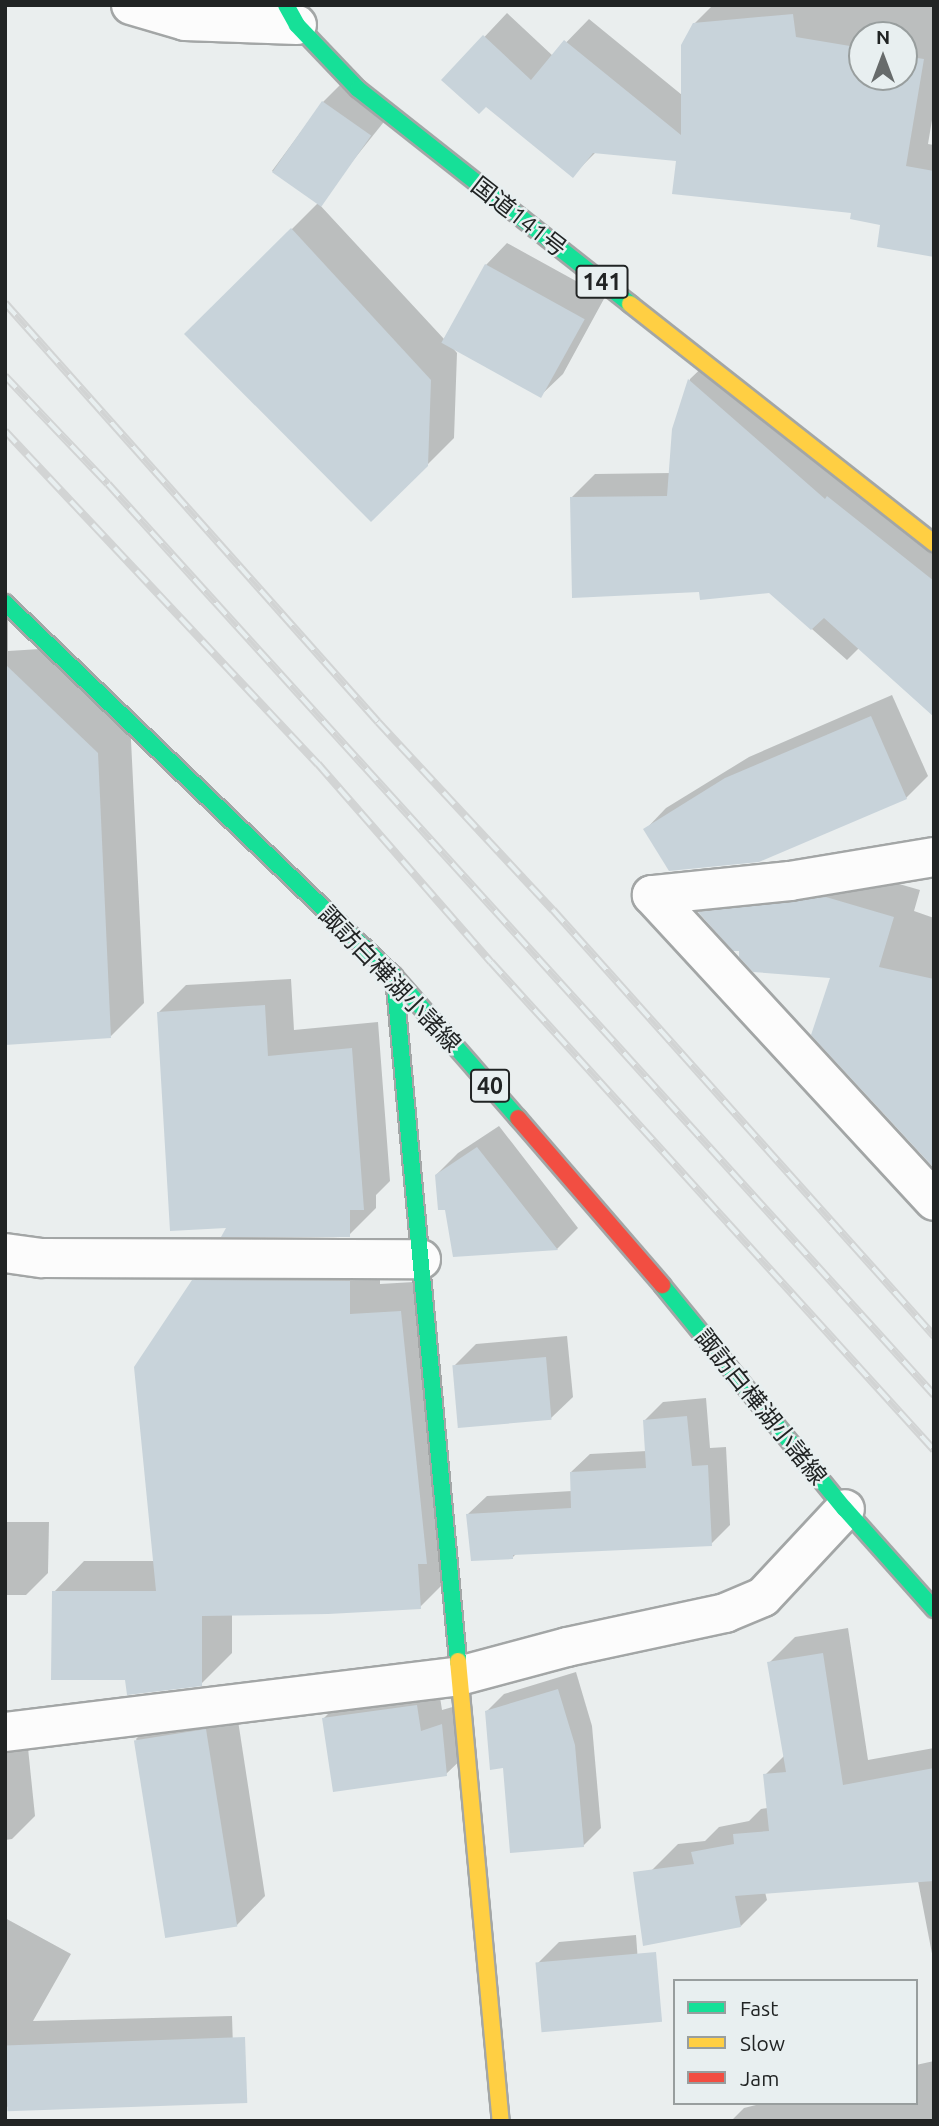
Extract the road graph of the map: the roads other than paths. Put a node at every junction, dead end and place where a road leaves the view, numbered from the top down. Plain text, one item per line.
1 (131, 5) edge
2 (291, 15) edge
3 (934, 543) edge
4 (5, 603) edge
5 (934, 857) edge
6 (394, 976) junction
7 (934, 1201) edge
8 (5, 1253) edge
9 (421, 1259) junction
10 (845, 1509) junction
11 (934, 1609) edge
12 (459, 1676) junction
13 (5, 1732) edge
14 (501, 2121) edge

1 - 2 street
2 - 3 main road, 国道141号 / 141
4 - 6 main road, 諏訪白樺湖小諸線 / 40
5 - 7 street
6 - 9 main road
6 - 10 main road, 諏訪白樺湖小諸線 / 40
8 - 9 street
9 - 12 main road
10 - 11 main road, 諏訪白樺湖小諸線 / 40
10 - 12 street
12 - 13 street
12 - 14 main road

